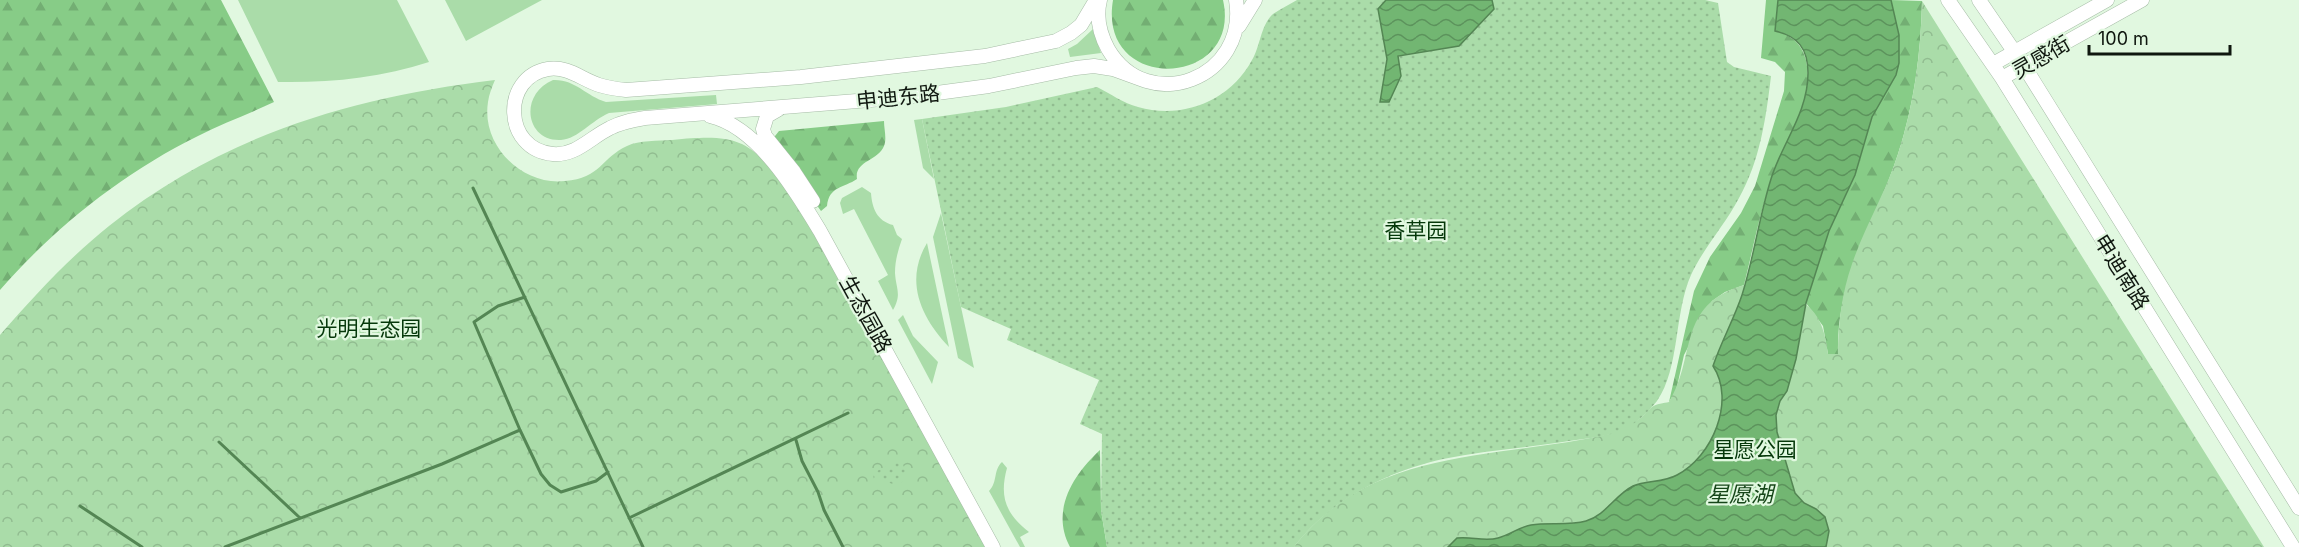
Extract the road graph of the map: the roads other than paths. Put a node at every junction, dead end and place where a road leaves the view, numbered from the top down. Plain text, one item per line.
1 (1098, 0) edge
2 (1236, 0) edge
3 (1255, 0) edge
4 (1948, 0) edge
5 (1979, 0) edge
6 (2108, 0) edge
7 (2142, 0) edge
8 (1235, 36) junction
9 (2014, 52) junction
10 (1993, 64) junction
11 (2024, 66) junction
12 (2002, 78) junction
13 (1146, 81) junction
14 (787, 107) junction
15 (702, 114) junction
16 (2299, 508) edge
17 (993, 547) edge
18 (1001, 547) edge
19 (2293, 547) edge

1 - 13 street
1 - 15 street, 申迪东路
2 - 8 street
3 - 8 street
4 - 10 street, 申迪南路
5 - 9 street, 申迪南路
6 - 9 street, 灵感街
7 - 11 street, 灵感街
8 - 13 street
9 - 10 street, 灵感街
9 - 11 street, 申迪南路
10 - 12 street, 申迪南路
11 - 12 street, 灵感街
11 - 16 street, 申迪南路
12 - 19 street, 申迪南路
13 - 14 street, 申迪东路
14 - 15 street, 申迪东路
14 - 18 street, 生态园路
15 - 17 street, 生态园路

